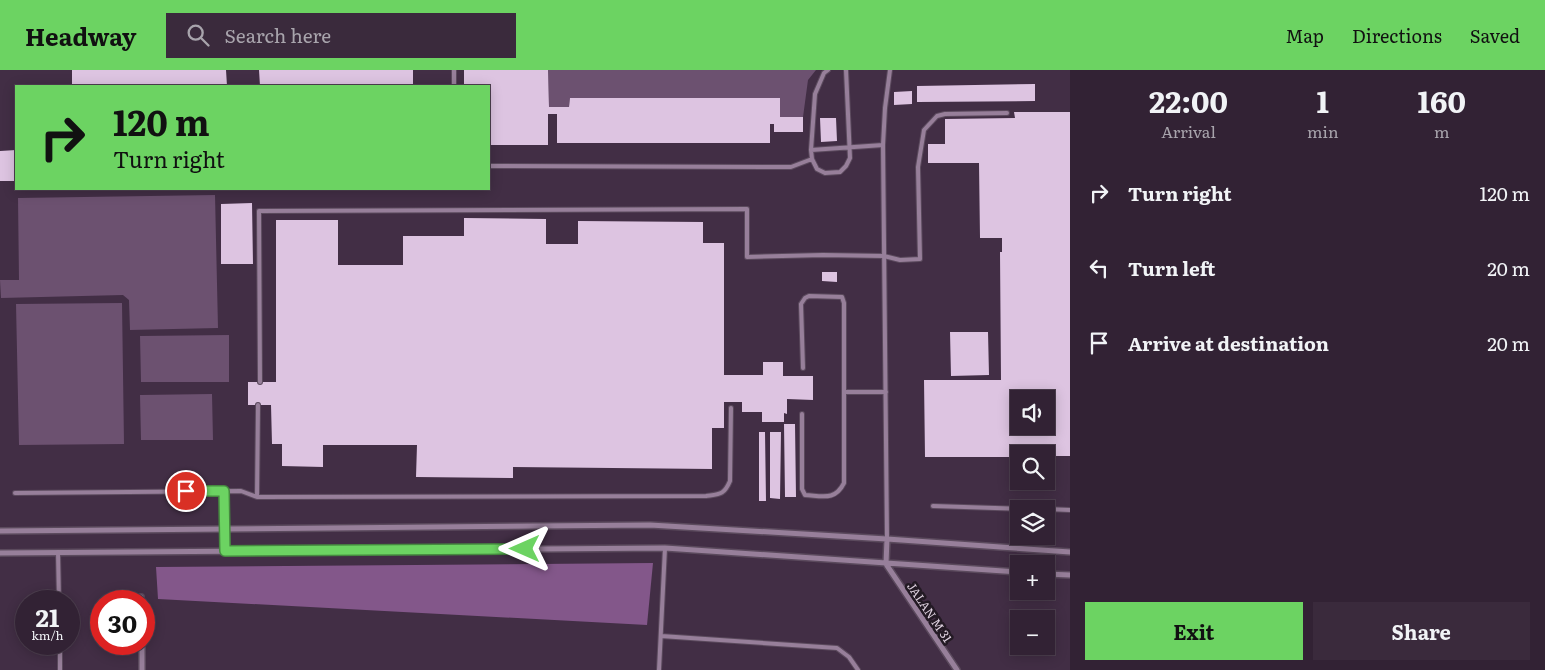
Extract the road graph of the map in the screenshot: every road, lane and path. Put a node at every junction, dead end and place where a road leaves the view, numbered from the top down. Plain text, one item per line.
1 (454, 70) edge
2 (828, 70) edge
3 (846, 70) edge
4 (890, 70) edge
5 (454, 85) edge
6 (1008, 112) dead end
7 (883, 145) junction
8 (849, 147) junction
9 (811, 150) junction
10 (812, 159) junction
11 (490, 166) edge
12 (884, 256) junction
13 (803, 368) dead end
14 (260, 382) dead end
15 (844, 392) junction
16 (886, 392) junction
17 (258, 405) dead end
18 (731, 408) dead end
19 (802, 414) dead end
20 (224, 491) junction
21 (15, 493) dead end
22 (257, 497) junction
23 (933, 506) dead end
24 (1010, 508) edge
25 (1055, 509) edge
26 (1070, 510) edge
27 (224, 529) junction
28 (0, 531) edge
29 (887, 538) junction
30 (665, 548) junction
31 (225, 551) junction
32 (58, 552) junction
33 (1070, 552) edge
34 (0, 553) edge
35 (886, 564) junction
36 (1010, 571) edge
37 (1055, 574) edge
38 (1070, 575) edge
39 (59, 590) edge
40 (661, 636) junction
41 (60, 655) edge
42 (142, 655) edge
43 (60, 670) edge
44 (142, 670) edge
45 (659, 670) edge
46 (858, 670) edge
47 (957, 670) edge

1 - 5 lane
2 - 9 lane
3 - 8 lane
4 - 7 lane
6 - 12 lane
7 - 8 lane
7 - 12 lane
8 - 9 lane
8 - 10 lane
9 - 10 lane
10 - 11 lane
12 - 14 lane
12 - 16 lane
13 - 15 lane
15 - 16 lane
15 - 19 lane
16 - 29 lane
17 - 22 lane
18 - 22 lane
20 - 21 lane
20 - 22 lane
20 - 27 lane
23 - 24 lane
25 - 26 lane
27 - 28 street
27 - 29 street
27 - 31 lane
29 - 33 street
29 - 35 street
30 - 31 street
30 - 35 street
30 - 40 lane
31 - 32 street
32 - 34 street
32 - 39 lane
35 - 36 street
35 - 47 street, JALAN M 31
37 - 38 street
40 - 45 lane
40 - 46 lane
41 - 43 lane
42 - 44 street

